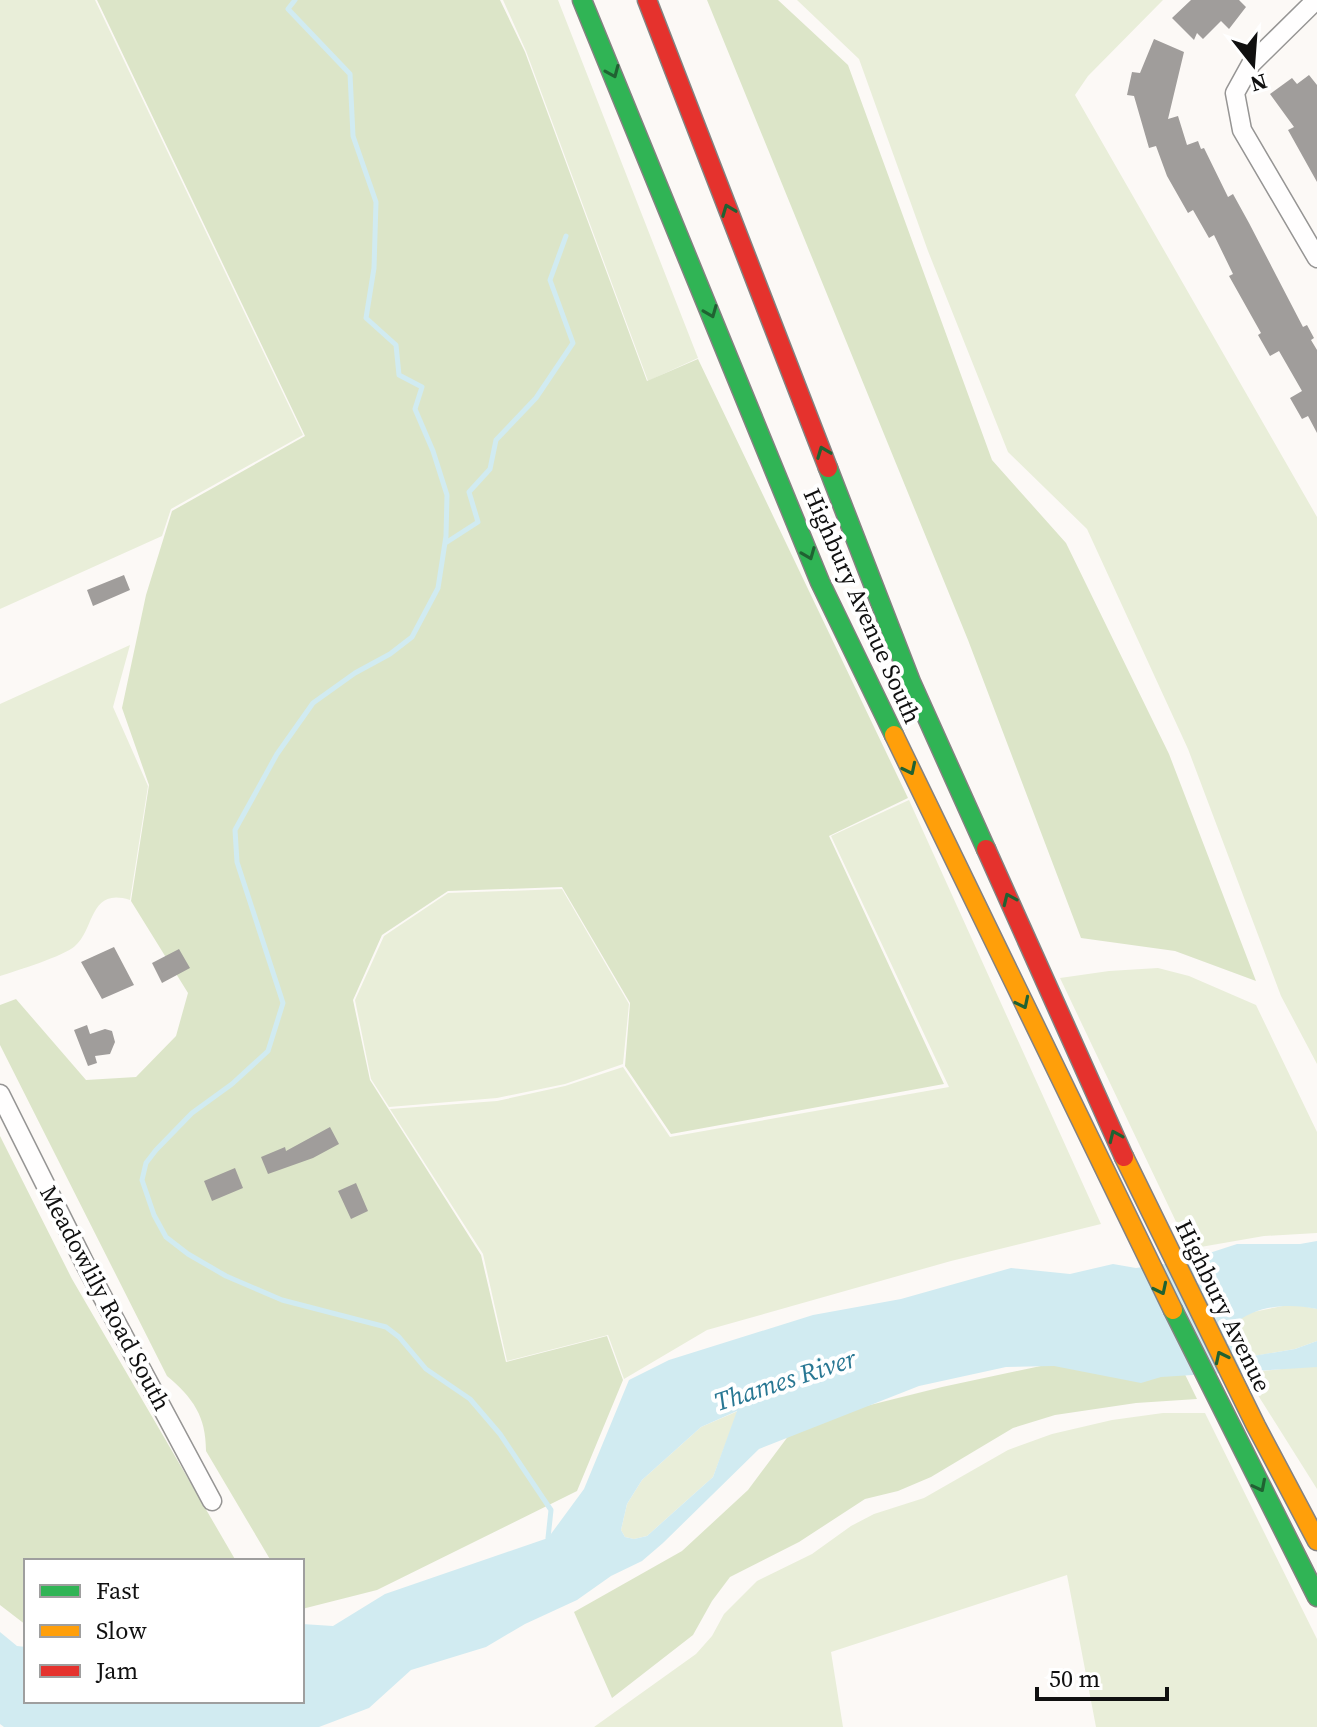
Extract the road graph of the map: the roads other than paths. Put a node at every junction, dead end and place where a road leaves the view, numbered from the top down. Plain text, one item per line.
1 (582, 0) edge
2 (647, 0) edge
3 (1316, 0) edge
4 (1317, 258) edge
5 (0, 1094) edge
6 (1147, 1207) joint
7 (1127, 1219) joint
8 (212, 1501) dead end
9 (1317, 1541) edge
10 (1317, 1597) edge

1 -> 7 highway, Highbury Avenue South
6 -> 2 highway, Highbury Avenue South
3 - 4 street
5 - 8 street, Meadowlily Road South
9 -> 6 highway, Highbury Avenue
7 -> 10 highway, Highbury Avenue

